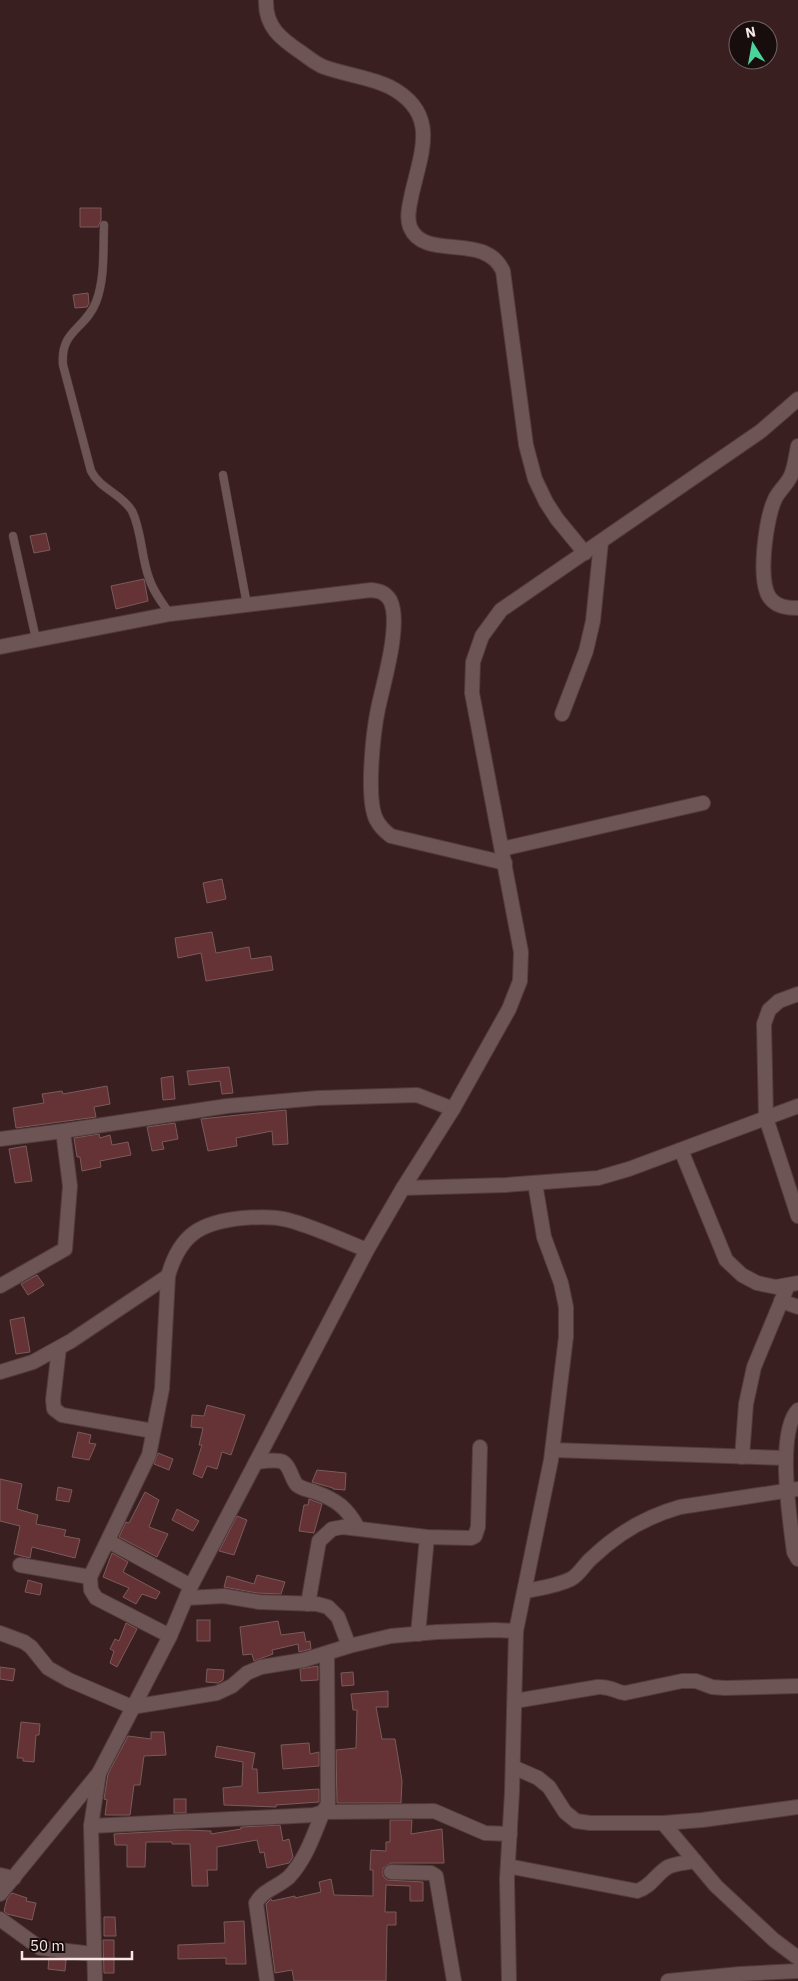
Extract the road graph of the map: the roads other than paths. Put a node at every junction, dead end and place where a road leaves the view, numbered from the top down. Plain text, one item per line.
1 (266, 0) edge
2 (104, 225) dead end
3 (798, 399) edge
4 (798, 446) edge
5 (223, 475) dead end
6 (13, 536) dead end
7 (601, 542) junction
8 (585, 553) junction
9 (247, 605) junction
10 (798, 608) edge
11 (170, 614) junction
12 (36, 639) junction
13 (0, 647) edge
14 (562, 714) dead end
15 (703, 802) dead end
16 (504, 856) junction
17 (798, 994) edge
18 (798, 1106) edge
19 (453, 1109) junction
20 (766, 1118) junction
21 (63, 1131) junction
22 (0, 1138) edge
23 (681, 1150) junction
24 (535, 1183) junction
25 (403, 1188) junction
26 (798, 1216) edge
27 (367, 1250) junction
28 (168, 1276) junction
29 (793, 1284) edge
30 (0, 1286) edge
31 (781, 1301) junction
32 (798, 1307) edge
33 (59, 1348) junction
34 (0, 1372) edge
35 (797, 1412) edge
36 (153, 1432) junction
37 (480, 1447) dead end
38 (552, 1450) junction
39 (742, 1457) junction
40 (786, 1458) junction
41 (256, 1462) junction
42 (793, 1490) edge
43 (358, 1528) junction
44 (427, 1537) junction
45 (108, 1541) junction
46 (798, 1559) edge
47 (20, 1565) dead end
48 (90, 1577) junction
49 (526, 1591) junction
50 (188, 1592) junction
51 (308, 1604) junction
52 (516, 1631) junction
53 (0, 1633) edge
54 (418, 1634) junction
55 (170, 1636) junction
56 (349, 1646) junction
57 (327, 1654) junction
58 (798, 1686) edge
59 (515, 1701) junction
60 (132, 1707) junction
61 (513, 1768) junction
62 (99, 1773) junction
63 (798, 1806) edge
64 (323, 1812) junction
65 (663, 1823) junction
66 (91, 1826) junction
67 (510, 1834) junction
68 (695, 1861) junction
69 (508, 1866) junction
70 (391, 1872) dead end
71 (7, 1876) edge
72 (0, 1894) edge
73 (0, 1919) edge
74 (94, 1954) junction
75 (798, 1958) edge
76 (791, 1974) edge
77 (95, 1981) edge
78 (267, 1981) edge
79 (454, 1981) edge
80 (508, 1981) edge
81 (668, 1981) edge

1 - 8 street
2 - 11 lane
3 - 7 street
4 - 10 street
5 - 9 lane
6 - 12 lane
7 - 8 street
7 - 14 street
8 - 16 street
9 - 11 street
9 - 16 street
11 - 12 street
12 - 13 street
15 - 16 street
16 - 19 street
17 - 20 street
18 - 20 street
19 - 21 street
19 - 25 street
20 - 23 street
20 - 26 street
21 - 22 street
21 - 30 street
23 - 24 street
23 - 29 street
24 - 25 street
24 - 38 street
25 - 27 street
27 - 28 street
27 - 41 street
28 - 33 street
28 - 36 street
29 - 31 street
31 - 32 street
31 - 39 street
33 - 34 street
33 - 36 street
35 - 40 street
36 - 45 street
37 - 44 street
38 - 39 street
38 - 49 street
39 - 40 street
40 - 42 street
41 - 43 street
41 - 50 street
42 - 46 street
42 - 49 street
43 - 44 street
43 - 51 street
44 - 54 street
45 - 48 street
45 - 50 street
47 - 48 street
48 - 55 street
49 - 52 street
50 - 51 street
50 - 55 street
51 - 56 street
52 - 54 street
52 - 59 street
53 - 60 street
54 - 56 street
55 - 60 street
56 - 57 street
57 - 60 street
57 - 64 street
58 - 59 street
59 - 61 street
60 - 62 street
61 - 65 street
61 - 67 street
62 - 66 street
62 - 71 street
63 - 65 street
64 - 66 street
64 - 67 street
64 - 78 street
65 - 68 street
66 - 74 street
67 - 69 street
68 - 69 street
68 - 75 street
69 - 80 street
70 - 79 street
71 - 72 street
73 - 74 street
74 - 77 street
76 - 81 street

